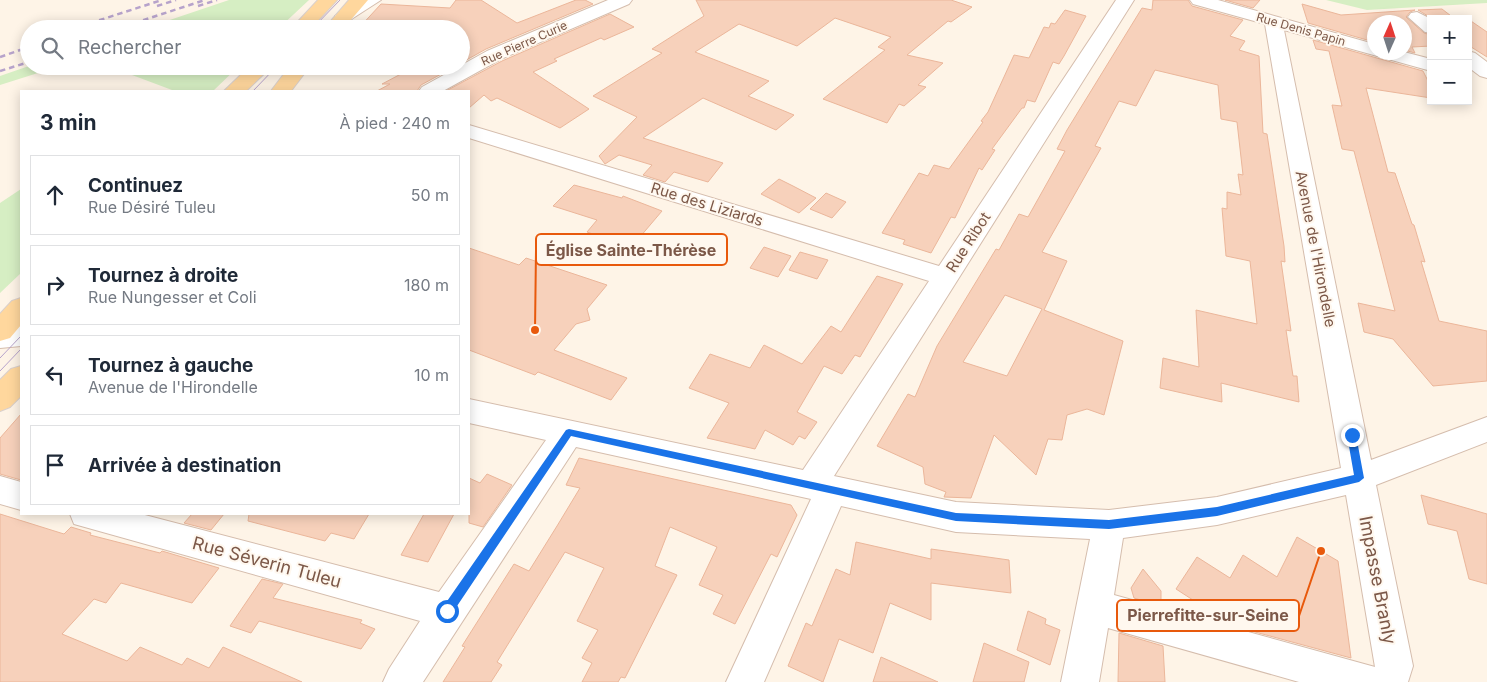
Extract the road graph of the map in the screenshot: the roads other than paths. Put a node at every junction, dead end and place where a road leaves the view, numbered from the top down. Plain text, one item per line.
1 (328, 0) edge
2 (359, 0) edge
3 (372, 0) edge
4 (623, 0) edge
5 (1124, 0) edge
6 (1199, 0) edge
7 (309, 20) edge
8 (340, 20) edge
9 (341, 20) edge
10 (1273, 21) junction
11 (1367, 48) edge
12 (1411, 60) edge
13 (1472, 60) edge
14 (1427, 65) edge
15 (470, 68) edge
16 (1487, 72) edge
17 (252, 75) edge
18 (293, 75) edge
19 (457, 75) edge
20 (1472, 77) edge
21 (1487, 81) edge
22 (235, 90) edge
23 (282, 90) edge
24 (430, 90) edge
25 (470, 130) edge
26 (946, 277) junction
27 (20, 309) edge
28 (0, 331) edge
29 (20, 336) edge
30 (0, 338) edge
31 (20, 377) edge
32 (0, 399) edge
33 (470, 411) edge
34 (1487, 430) edge
35 (569, 432) junction
36 (1359, 478) junction
37 (822, 487) junction
38 (0, 490) edge
39 (20, 496) edge
40 (90, 515) edge
41 (1109, 525) junction
42 (1095, 608) junction
43 (447, 611) junction
44 (402, 682) edge
45 (745, 682) edge
46 (1080, 682) edge
47 (1365, 682) edge
48 (1389, 682) edge

1 - 7 main road
2 - 8 main road
3 - 9 street
4 - 15 street, Rue Pierre Curie
5 - 26 street, Rue Ribot
6 - 10 street, Rue Denis Papin
10 - 11 street, Rue Denis Papin
10 - 36 street, Avenue de l'Hirondelle
12 - 14 street
13 - 16 street
17 - 22 main road
18 - 23 main road
19 - 24 street, Rue Pierre Curie
20 - 21 street
25 - 26 street, Rue des Liziards
26 - 37 street, Rue Ribot
27 - 28 main road
29 - 30 street
31 - 32 main road
33 - 35 street
34 - 36 street
35 - 37 street
35 - 43 street
36 - 41 street
36 - 48 street, Impasse Branly
37 - 41 street
37 - 45 street, Rue Ribot
38 - 39 street
40 - 43 street, Rue Séverin Tuleu
41 - 42 street
42 - 46 street
42 - 47 street
43 - 44 street

